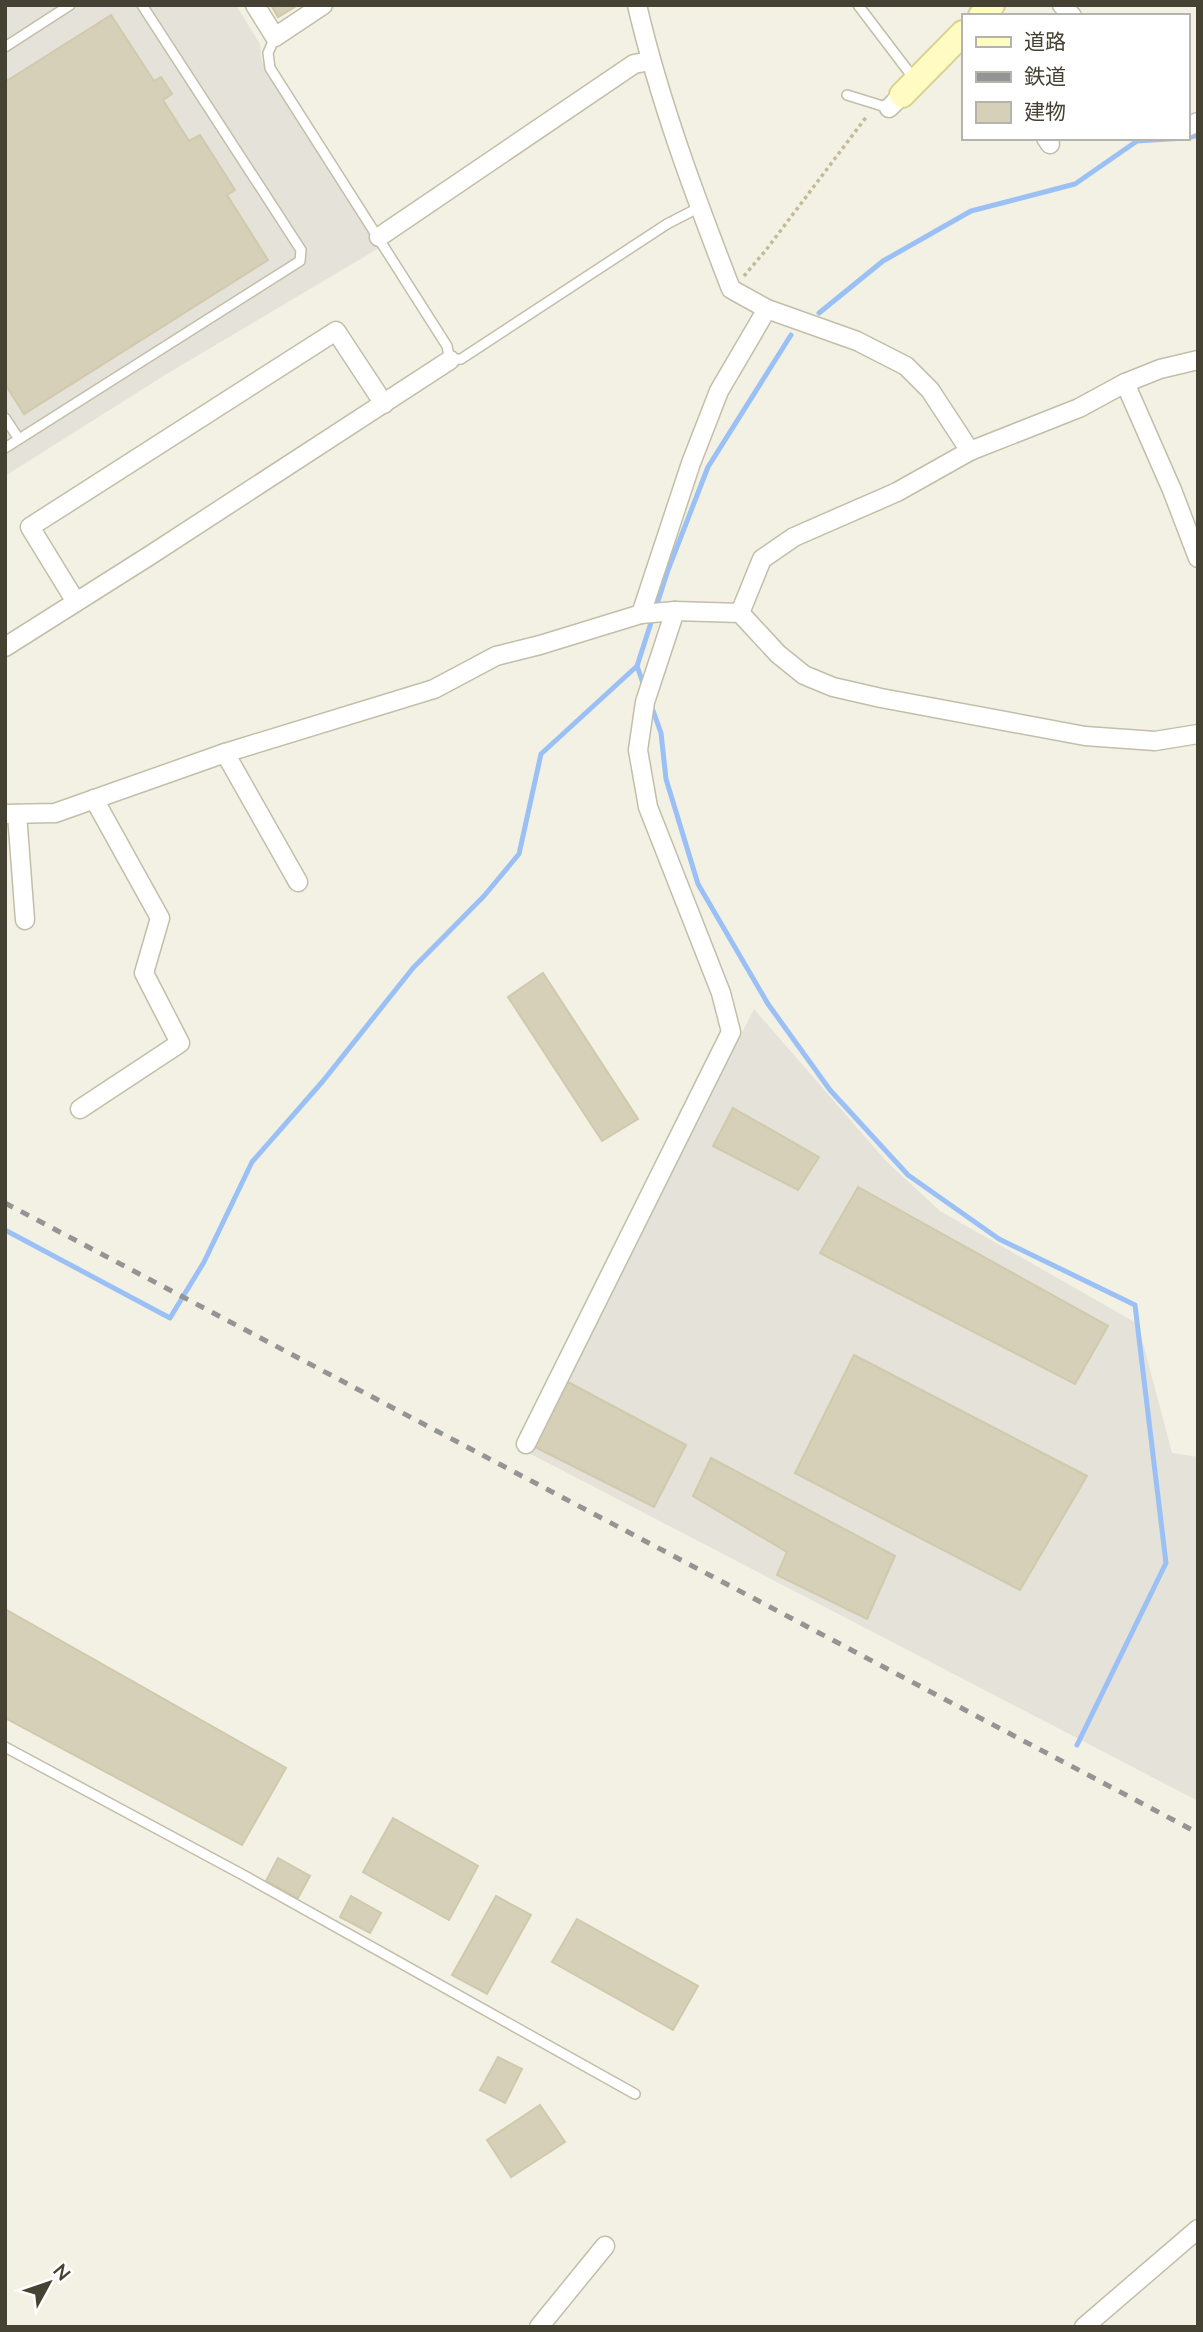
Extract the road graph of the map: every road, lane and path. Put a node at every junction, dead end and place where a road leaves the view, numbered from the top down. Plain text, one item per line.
1 (70, 5) edge
2 (142, 5) edge
3 (255, 5) edge
4 (323, 5) edge
5 (637, 5) edge
6 (858, 5) edge
7 (275, 37) junction
8 (962, 37) edge
9 (5, 47) edge
10 (650, 61) junction
11 (847, 95) dead end
12 (895, 96) junction
13 (699, 207) junction
14 (379, 237) junction
15 (731, 289) junction
16 (767, 309) junction
17 (450, 359) junction
18 (1198, 360) edge
19 (1125, 383) junction
20 (384, 404) junction
21 (5, 418) edge
22 (19, 439) junction
23 (5, 448) edge
24 (970, 451) junction
25 (1198, 558) edge
26 (76, 602) junction
27 (675, 611) junction
28 (740, 613) junction
29 (641, 614) junction
30 (5, 647) edge
31 (1198, 734) edge
32 (225, 752) junction
33 (94, 799) junction
34 (11, 814) edge
35 (298, 882) dead end
36 (24, 920) dead end
37 (80, 1109) dead end
38 (526, 1444) dead end
39 (5, 1747) edge
40 (635, 2094) dead end
41 (1198, 2229) edge
42 (605, 2246) dead end
43 (538, 2327) edge
44 (1084, 2327) edge

1 - 9 lane
2 - 22 lane
3 - 7 street
4 - 7 street
5 - 10 street
6 - 12 lane
7 - 14 lane
8 - 12 street
10 - 13 street
10 - 14 street
11 - 12 lane
12 - 15 path
13 - 15 street
13 - 17 lane
14 - 17 lane
15 - 16 street
16 - 24 street
16 - 29 street
17 - 20 street
18 - 19 street
19 - 24 street
19 - 25 street
20 - 26 street
20 - 26 street
21 - 22 lane
22 - 23 lane
24 - 28 street
26 - 30 street
27 - 28 street
27 - 29 street
27 - 38 street
28 - 31 street
29 - 32 street
32 - 33 street
32 - 35 street
33 - 34 street
33 - 37 street
34 - 36 street
39 - 40 lane
41 - 44 street
42 - 43 street

